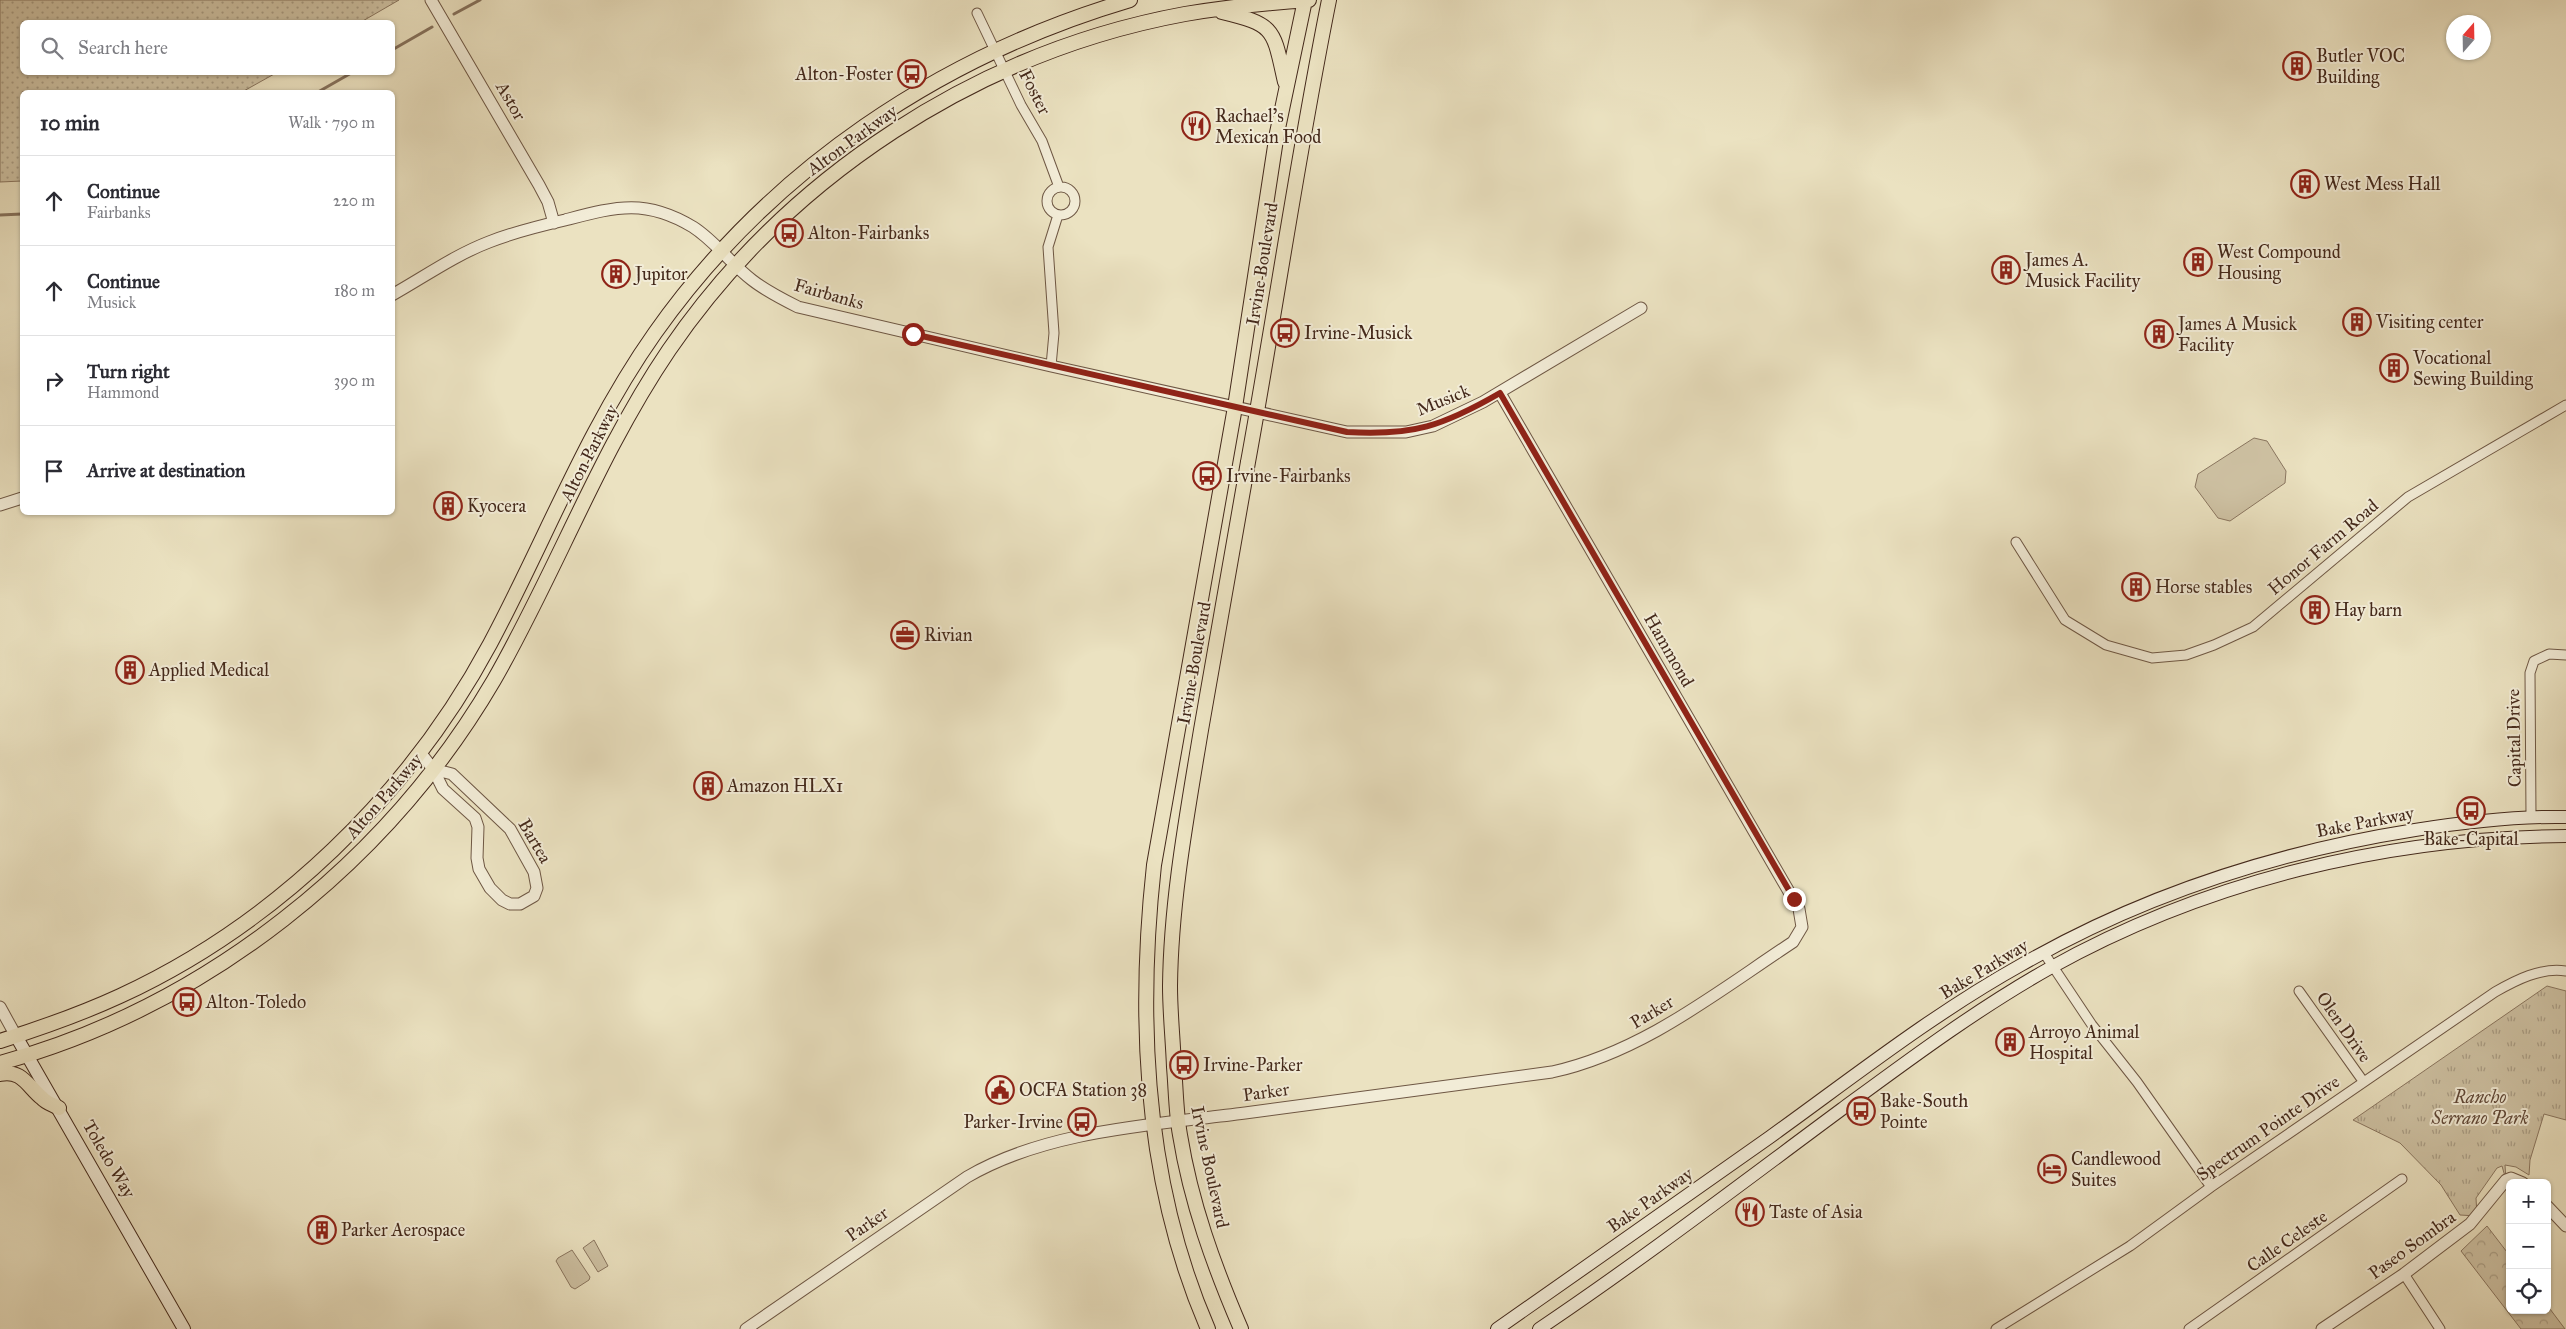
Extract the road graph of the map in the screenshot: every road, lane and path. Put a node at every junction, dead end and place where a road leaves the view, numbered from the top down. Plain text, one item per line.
1 (432, 0) edge
2 (1130, 0) edge
3 (1305, 0) edge
4 (1309, 0) edge
5 (1329, 0) edge
6 (1212, 10) junction
7 (977, 13) dead end
8 (996, 51) junction
9 (1005, 70) junction
10 (1286, 85) junction
11 (1059, 187) junction
12 (1058, 215) junction
13 (554, 223) junction
14 (721, 251) junction
15 (737, 266) junction
16 (395, 293) edge
17 (1641, 308) dead end
18 (1051, 366) junction
19 (1500, 393) junction
20 (2566, 405) edge
21 (1235, 407) junction
22 (1257, 412) junction
23 (20, 499) edge
24 (0, 505) edge
25 (2016, 542) dead end
26 (2566, 655) edge
27 (420, 752) junction
28 (433, 769) junction
29 (2532, 816) junction
30 (2566, 817) edge
31 (2566, 836) edge
32 (1802, 927) joint
33 (2044, 953) junction
34 (2052, 968) junction
35 (2566, 971) edge
36 (2299, 991) dead end
37 (0, 1007) edge
38 (16, 1036) junction
39 (0, 1041) edge
40 (28, 1054) junction
41 (0, 1063) edge
42 (0, 1074) edge
43 (2363, 1081) junction
44 (59, 1108) junction
45 (1178, 1122) junction
46 (1153, 1125) junction
47 (2402, 1179) dead end
48 (2506, 1180) edge
49 (2211, 1187) junction
50 (2551, 1210) edge
51 (2565, 1222) edge
52 (2404, 1274) junction
53 (184, 1329) edge
54 (746, 1329) edge
55 (1208, 1329) edge
56 (1241, 1329) edge
57 (1497, 1329) edge
58 (1540, 1329) edge
59 (1996, 1329) edge
60 (2189, 1329) edge
61 (2322, 1329) edge
62 (2440, 1329) edge

1 - 13 street, Astor
2 - 8 main road, Alton Parkway
3 - 4 main road, Alton Parkway
3 - 6 main road, Alton Parkway
3 - 10 main road, Irvine Boulevard
5 - 22 main road, Irvine Boulevard
6 - 9 main road, Alton Parkway
6 - 10 main road
7 - 8 street, Foster
8 - 9 street, Foster
8 - 14 main road, Alton Parkway
9 - 11 street, Foster
9 - 15 main road, Alton Parkway
10 - 21 main road, Irvine Boulevard
11 - 12 street
11 - 12 street
12 - 18 street
13 - 14 street, Fairbanks
13 - 16 street, Fairbanks
14 - 15 street, Fairbanks
14 - 27 main road, Alton Parkway
15 - 18 street, Fairbanks
15 - 28 main road, Alton Parkway
17 - 19 street, Musick
18 - 21 street, Fairbanks
19 - 22 street, Musick
19 - 32 street, Hammond
20 - 25 street, Honor Farm Road
21 - 22 street, Musick
21 - 46 main road, Irvine Boulevard
22 - 45 main road, Irvine Boulevard
23 - 24 street
26 - 29 street, Capital Drive
27 - 28 street, Bartea
27 - 38 main road, Alton Parkway
28 - 28 street, Bartea
28 - 40 main road, Alton Parkway
29 - 30 main road, Bake Parkway
29 - 33 main road, Bake Parkway
31 - 34 main road, Bake Parkway
32 - 45 street, Parker
33 - 34 street
33 - 57 main road, Bake Parkway
34 - 49 street
34 - 58 main road, Bake Parkway
35 - 43 street, Spectrum Pointe Drive
36 - 43 street, Olen Drive
37 - 38 street, Toledo Way
38 - 39 main road, Alton Parkway
38 - 40 main road, Toledo Way
40 - 41 main road, Alton Parkway
40 - 44 main road, Toledo Way
42 - 44 main road
43 - 49 street, Spectrum Pointe Drive
44 - 53 main road, Toledo Way
45 - 46 street, Parker
45 - 56 main road, Irvine Boulevard
46 - 54 street, Parker
46 - 55 main road, Irvine Boulevard
47 - 60 street, Calle Celeste
48 - 52 street, Paseo Sombra
49 - 59 street, Spectrum Pointe Drive
50 - 51 street
52 - 61 street, Paseo Sombra
52 - 62 street

